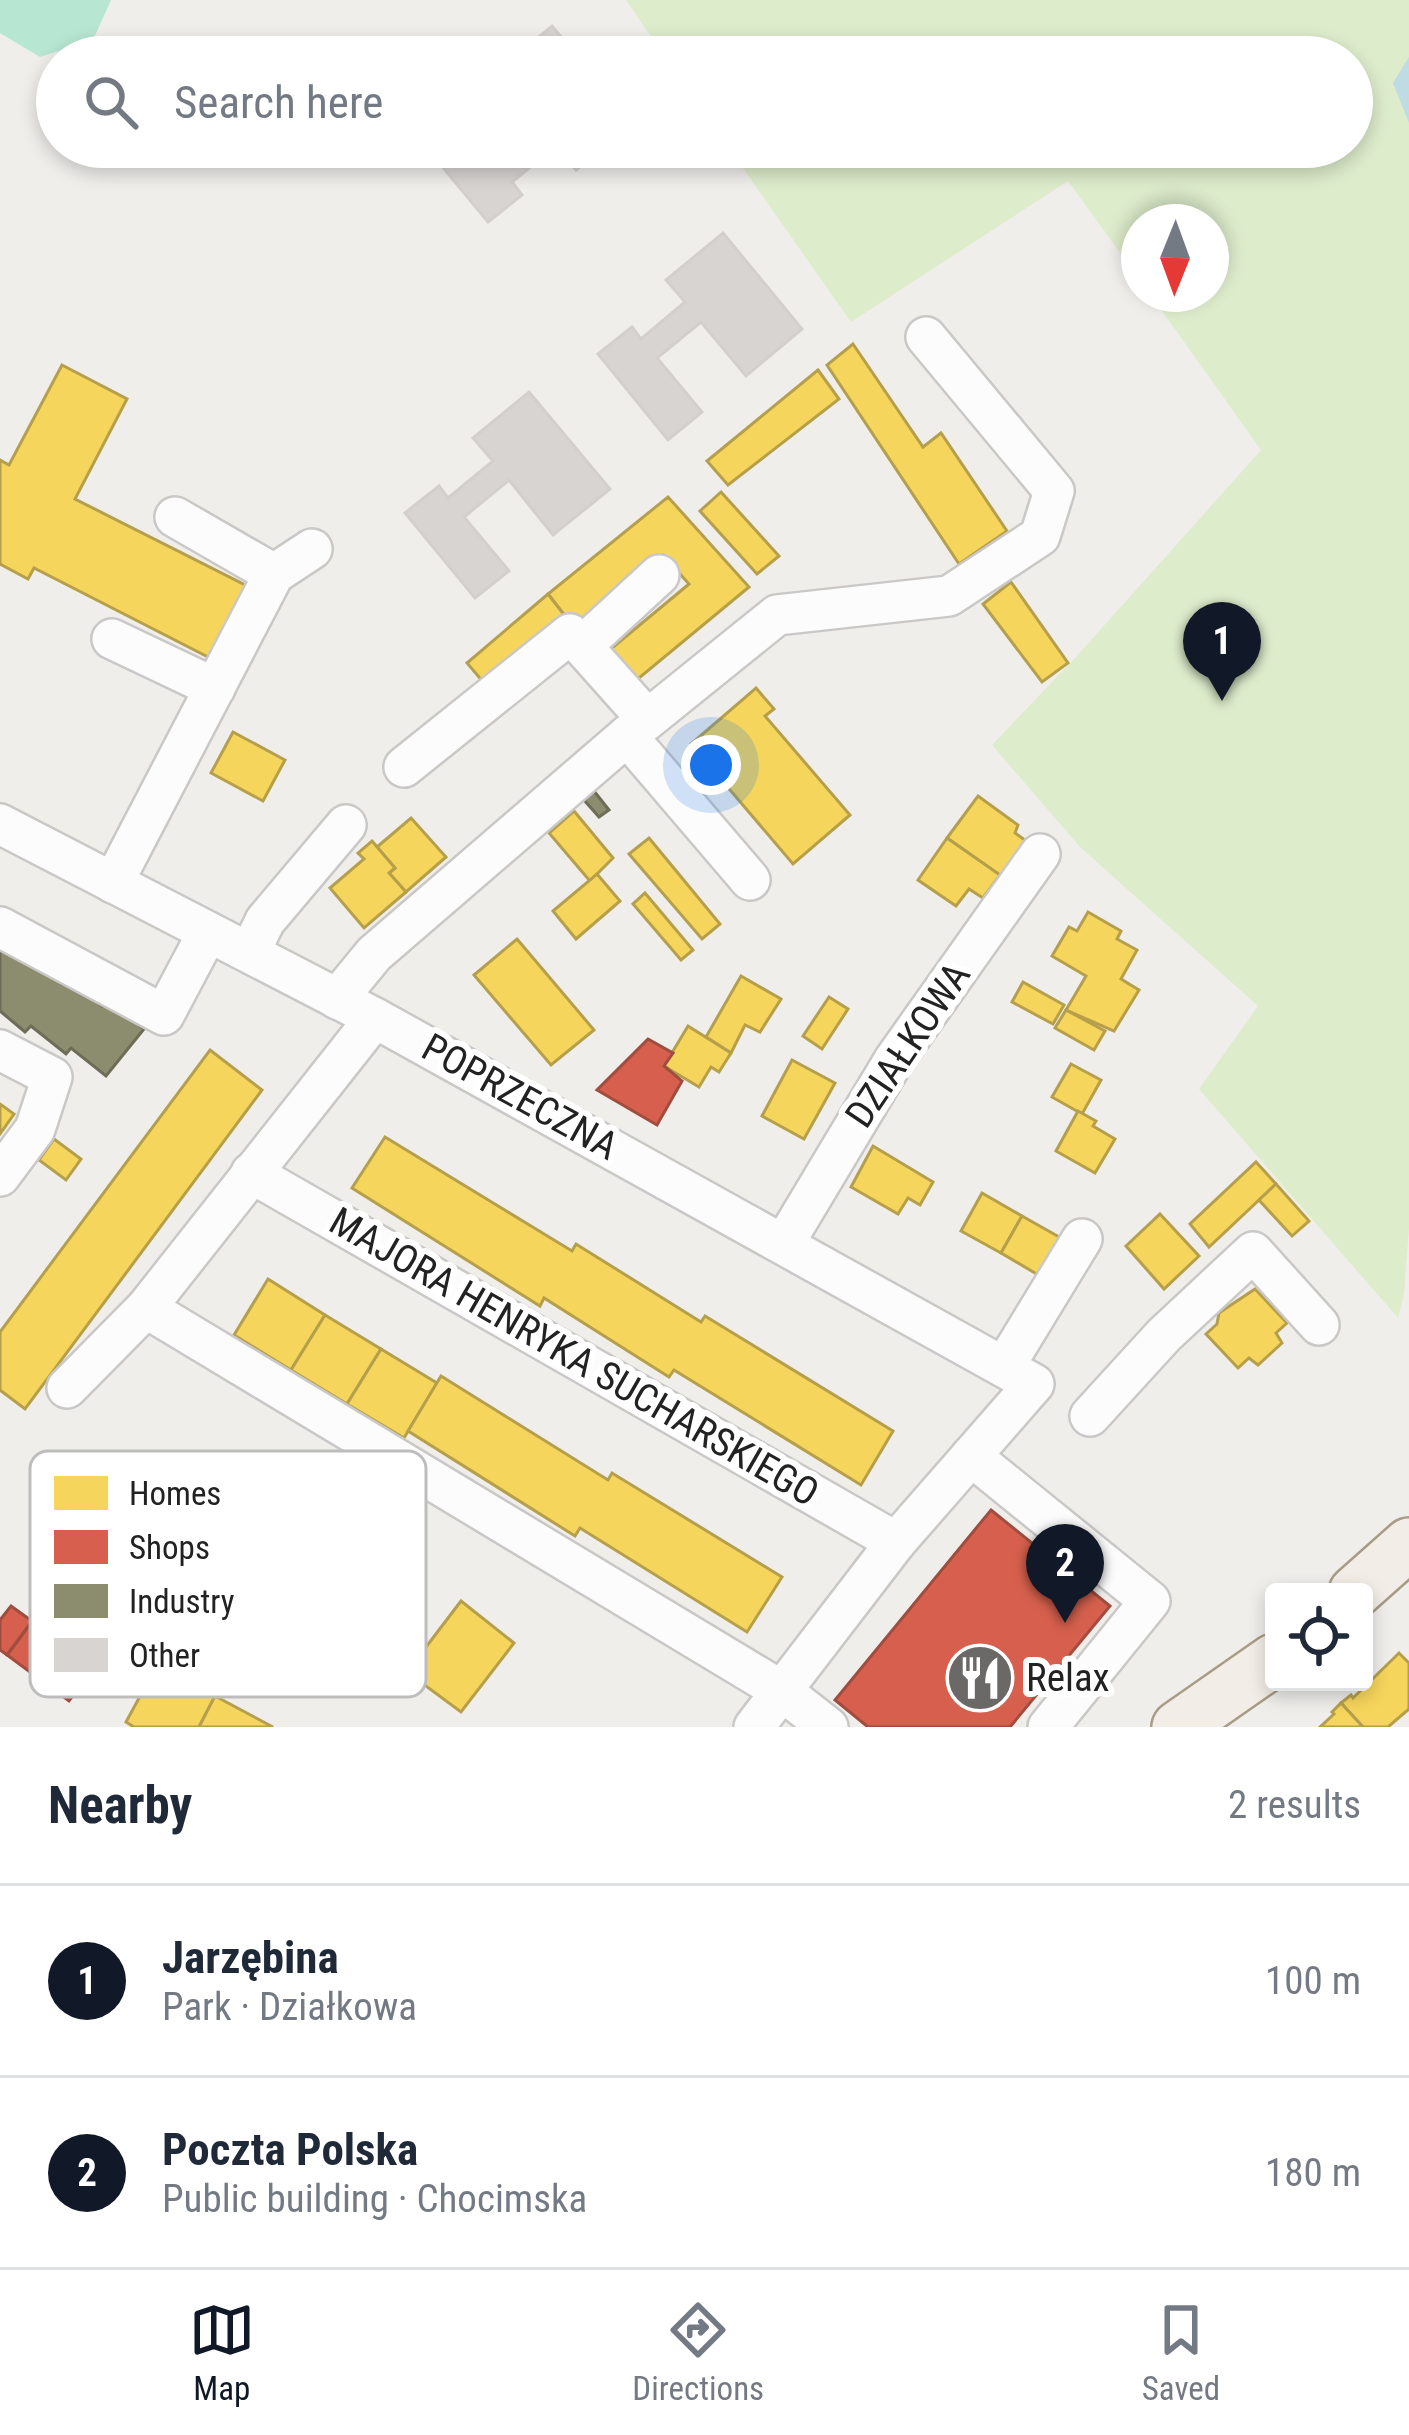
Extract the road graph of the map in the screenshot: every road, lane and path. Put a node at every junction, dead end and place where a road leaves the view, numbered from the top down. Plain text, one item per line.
1 (926, 337) dead end
2 (175, 517) dead end
3 (312, 549) dead end
4 (274, 574) junction
5 (659, 575) dead end
6 (112, 638) dead end
7 (582, 646) junction
8 (214, 688) junction
9 (637, 728) junction
10 (404, 767) dead end
11 (0, 824) edge
12 (346, 825) dead end
13 (1040, 854) dead end
14 (750, 880) dead end
15 (113, 883) junction
16 (0, 927) edge
17 (208, 932) junction
18 (250, 952) junction
19 (337, 999) junction
20 (375, 1018) junction
21 (0, 1050) edge
22 (251, 1173) junction
23 (0, 1176) edge
24 (1082, 1239) dead end
25 (785, 1242) junction
26 (146, 1308) junction
27 (1319, 1325) dead end
28 (1019, 1375) junction
29 (67, 1388) dead end
30 (1090, 1416) dead end
31 (383, 1451) edge
32 (971, 1456) junction
33 (426, 1477) edge
34 (896, 1542) junction
35 (1409, 1544) edge
36 (1364, 1583) edge
37 (1265, 1669) edge
38 (1265, 1673) edge
39 (782, 1691) junction
40 (754, 1727) edge
41 (828, 1727) edge
42 (1048, 1727) edge
43 (1178, 1727) edge
44 (1216, 1727) edge

1 - 9 street
2 - 4 street
3 - 4 street
4 - 8 street
5 - 7 street
6 - 8 street
7 - 9 street
7 - 10 street
8 - 15 street
9 - 14 street
9 - 19 street
11 - 15 street, POPRZECZNA
12 - 18 street
13 - 25 street, DZIAŁKOWA
15 - 17 street, POPRZECZNA
16 - 17 street
17 - 18 street, POPRZECZNA
18 - 19 street, POPRZECZNA
19 - 20 street, POPRZECZNA
20 - 22 street
20 - 25 street, POPRZECZNA
21 - 23 street
22 - 26 street
22 - 34 street, MAJORA HENRYKA SUCHARSKIEGO
24 - 28 street
25 - 28 street, POPRZECZNA
26 - 29 street
26 - 31 street
27 - 30 street
28 - 32 street
32 - 34 street
32 - 42 street
33 - 39 street
34 - 39 street
35 - 36 main road
37 - 43 main road
38 - 44 main road
39 - 40 street
39 - 41 street

